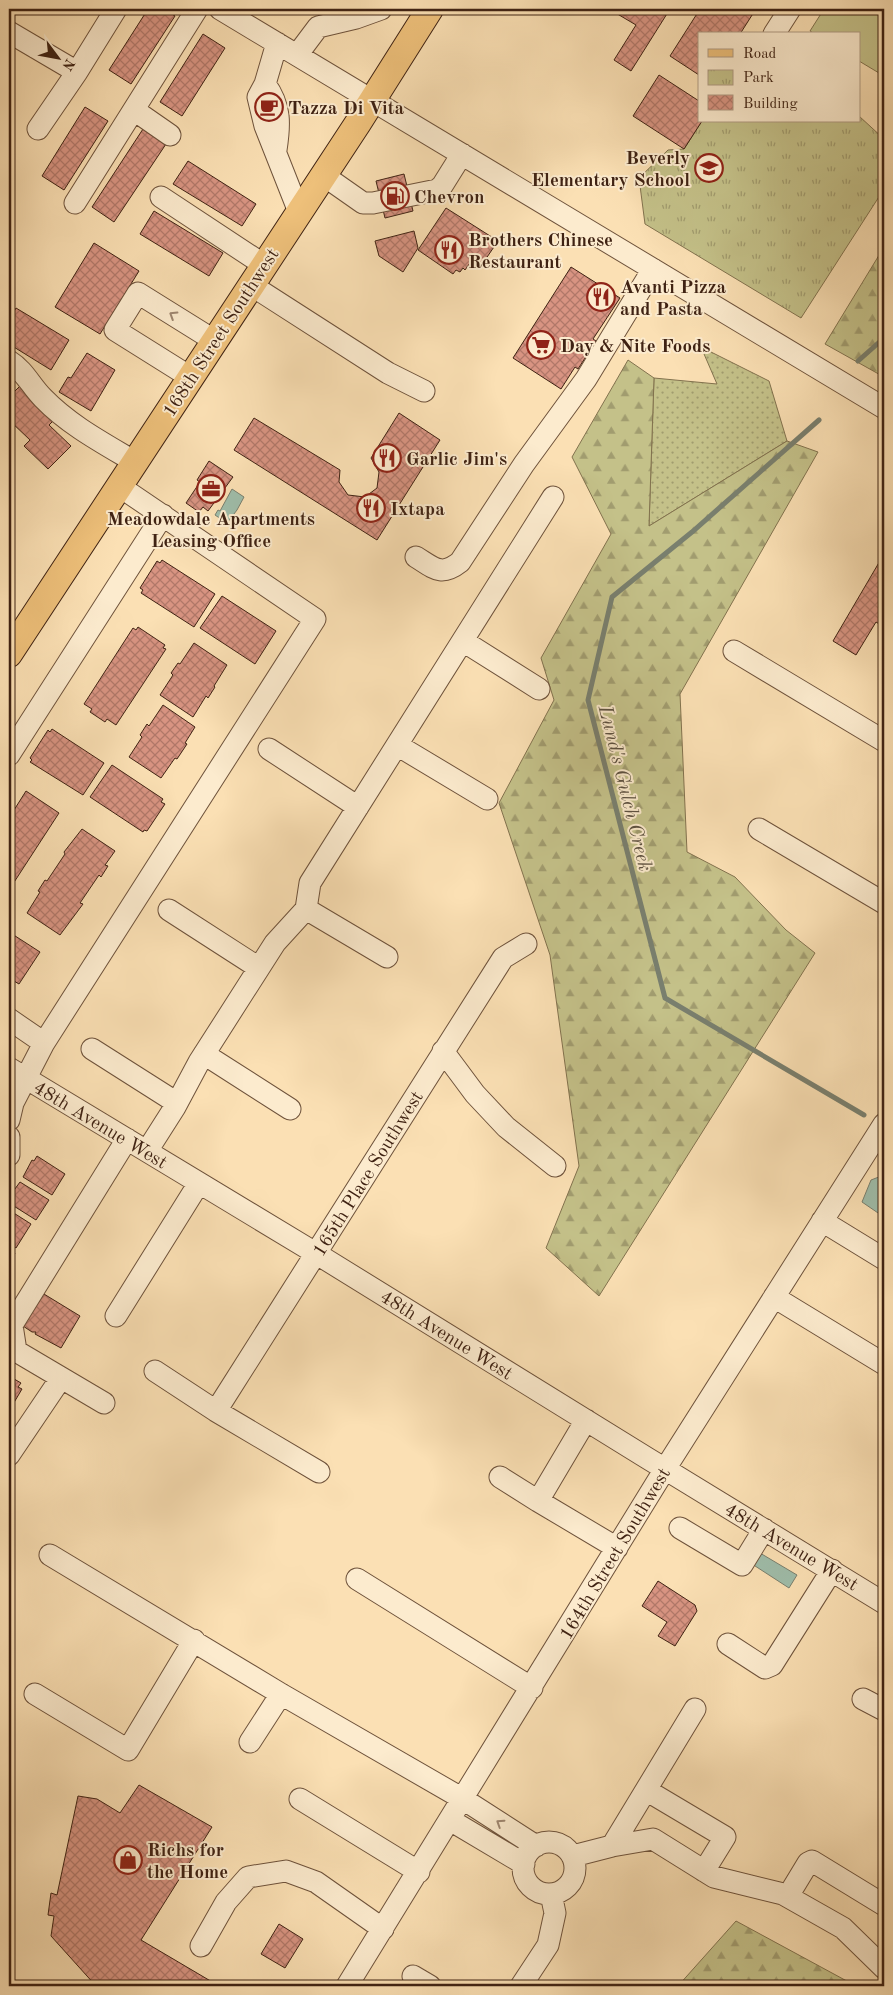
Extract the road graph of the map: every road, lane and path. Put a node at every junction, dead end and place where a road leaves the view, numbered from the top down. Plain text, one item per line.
1 (116, 9) edge
2 (197, 9) edge
3 (220, 9) edge
4 (381, 9) edge
5 (430, 9) edge
6 (790, 9) edge
7 (244, 15) edge
8 (9, 32) edge
9 (775, 32) edge
10 (277, 43) junction
11 (297, 55) junction
12 (77, 72) junction
13 (373, 100) junction
14 (134, 110) junction
15 (38, 130) dead end
16 (170, 135) dead end
17 (462, 154) junction
18 (323, 175) junction
19 (161, 197) dead end
20 (76, 203) dead end
21 (300, 212) junction
22 (653, 269) junction
23 (258, 275) junction
24 (215, 341) junction
25 (9, 361) edge
26 (190, 378) junction
27 (424, 390) dead end
28 (884, 408) edge
29 (135, 462) junction
30 (119, 486) junction
31 (554, 497) dead end
32 (162, 515) junction
33 (416, 557) dead end
34 (463, 641) junction
35 (734, 651) dead end
36 (9, 654) edge
37 (539, 689) dead end
38 (884, 741) edge
39 (397, 744) junction
40 (269, 749) dead end
41 (9, 755) edge
42 (487, 799) dead end
43 (358, 807) junction
44 (758, 829) dead end
45 (884, 903) edge
46 (306, 909) junction
47 (169, 910) dead end
48 (526, 944) dead end
49 (387, 957) dead end
50 (259, 968) junction
51 (9, 1019) edge
52 (44, 1043) junction
53 (92, 1049) dead end
54 (443, 1051) junction
55 (204, 1054) junction
56 (17, 1073) edge
57 (177, 1103) junction
58 (290, 1109) dead end
59 (9, 1120) edge
60 (884, 1124) edge
61 (9, 1137) edge
62 (127, 1139) junction
63 (147, 1151) junction
64 (9, 1155) edge
65 (556, 1166) dead end
66 (199, 1183) junction
67 (822, 1221) junction
68 (317, 1254) junction
69 (884, 1259) edge
70 (774, 1297) junction
71 (116, 1316) dead end
72 (884, 1364) edge
73 (155, 1371) dead end
74 (61, 1378) junction
75 (104, 1403) dead end
76 (216, 1411) junction
77 (586, 1420) junction
78 (9, 1455) edge
79 (665, 1469) junction
80 (319, 1472) dead end
81 (500, 1477) dead end
82 (538, 1501) junction
83 (680, 1528) dead end
84 (764, 1529) junction
85 (617, 1548) junction
86 (50, 1555) dead end
87 (832, 1570) junction
88 (357, 1579) dead end
89 (884, 1602) edge
90 (194, 1640) junction
91 (728, 1644) dead end
92 (532, 1688) junction
93 (35, 1694) dead end
94 (281, 1694) junction
95 (863, 1699) dead end
96 (695, 1709) dead end
97 (884, 1710) edge
98 (250, 1742) dead end
99 (646, 1790) junction
100 (300, 1799) dead end
101 (463, 1799) junction
102 (450, 1820) junction
103 (536, 1846) junction
104 (612, 1846) junction
105 (572, 1856) junction
106 (524, 1864) junction
107 (704, 1871) junction
108 (418, 1872) junction
109 (551, 1894) junction
110 (788, 1896) junction
111 (884, 1905) edge
112 (383, 1929) junction
113 (201, 1946) dead end
114 (884, 1968) edge
115 (348, 1986) edge
116 (521, 1986) edge

1 - 12 street
2 - 14 street
3 - 7 street
4 - 11 street
5 - 13 main road, 168th Street Southwest
6 - 9 street
7 - 10 street
8 - 12 street
10 - 11 street
10 - 21 street
11 - 13 street
12 - 15 street
13 - 17 street
13 - 18 main road, 168th Street Southwest
14 - 16 street
14 - 20 street
17 - 18 street
17 - 22 street
18 - 21 main road, 168th Street Southwest
19 - 23 street
21 - 23 main road, 168th Street Southwest
22 - 28 street
22 - 33 street
23 - 24 main road, 168th Street Southwest
23 - 27 street
24 - 26 main road, 168th Street Southwest
24 -> 26 street
25 - 29 street
26 - 29 main road, 168th Street Southwest
29 - 30 main road, 168th Street Southwest
30 - 32 street
30 - 36 main road, 168th Street Southwest
31 - 34 street
32 - 41 street
32 - 52 street
34 - 37 street
34 - 39 street
35 - 38 street
39 - 42 street
39 - 43 street
40 - 43 street
43 - 46 street
44 - 45 street
46 - 49 street
46 - 50 street
47 - 50 street
48 - 54 street, 165th Place Southwest
50 - 55 street
51 - 52 street
52 - 56 street
53 - 57 street
54 - 65 street
54 - 68 street, 165th Place Southwest
55 - 57 street
55 - 58 street
56 - 59 street
56 - 62 street, 48th Avenue West
57 - 63 street
60 - 67 street, 164th Street Southwest
61 - 64 street
62 - 63 street, 48th Avenue West
62 - 74 street
63 - 66 street, 48th Avenue West
66 - 68 street, 48th Avenue West
66 - 71 street
67 - 69 street
67 - 70 street, 164th Street Southwest
68 - 76 street, 165th Place Southwest
68 - 77 street, 48th Avenue West
70 - 72 street
70 - 79 street, 164th Street Southwest
73 - 76 street
74 - 75 street
74 - 78 street
76 - 80 street
77 - 79 street, 48th Avenue West
77 - 82 street
79 - 84 street, 48th Avenue West
79 - 85 street, 164th Street Southwest
81 - 82 street
82 - 85 street
83 - 84 street
84 - 87 street, 48th Avenue West
85 - 92 street, 164th Street Southwest
86 - 90 street
87 - 89 street, 48th Avenue West
87 - 91 street
88 - 92 street
90 - 93 street
90 - 94 street
92 - 101 street, 164th Street Southwest
94 - 98 street
94 - 101 street
95 - 97 street
96 - 99 street
99 - 104 street
99 - 107 street
100 - 108 street
101 - 102 street, 164th Street Southwest
103 -> 101 street
102 - 106 street
102 - 108 street, 164th Street Southwest
103 - 105 street
103 - 106 street
104 - 105 street
104 - 107 street
105 - 109 street
106 - 109 street
107 - 110 street
108 - 112 street, 164th Street Southwest
109 - 116 street
110 - 111 street
110 - 114 street
112 - 113 street
112 - 115 street, 164th Street Southwest

